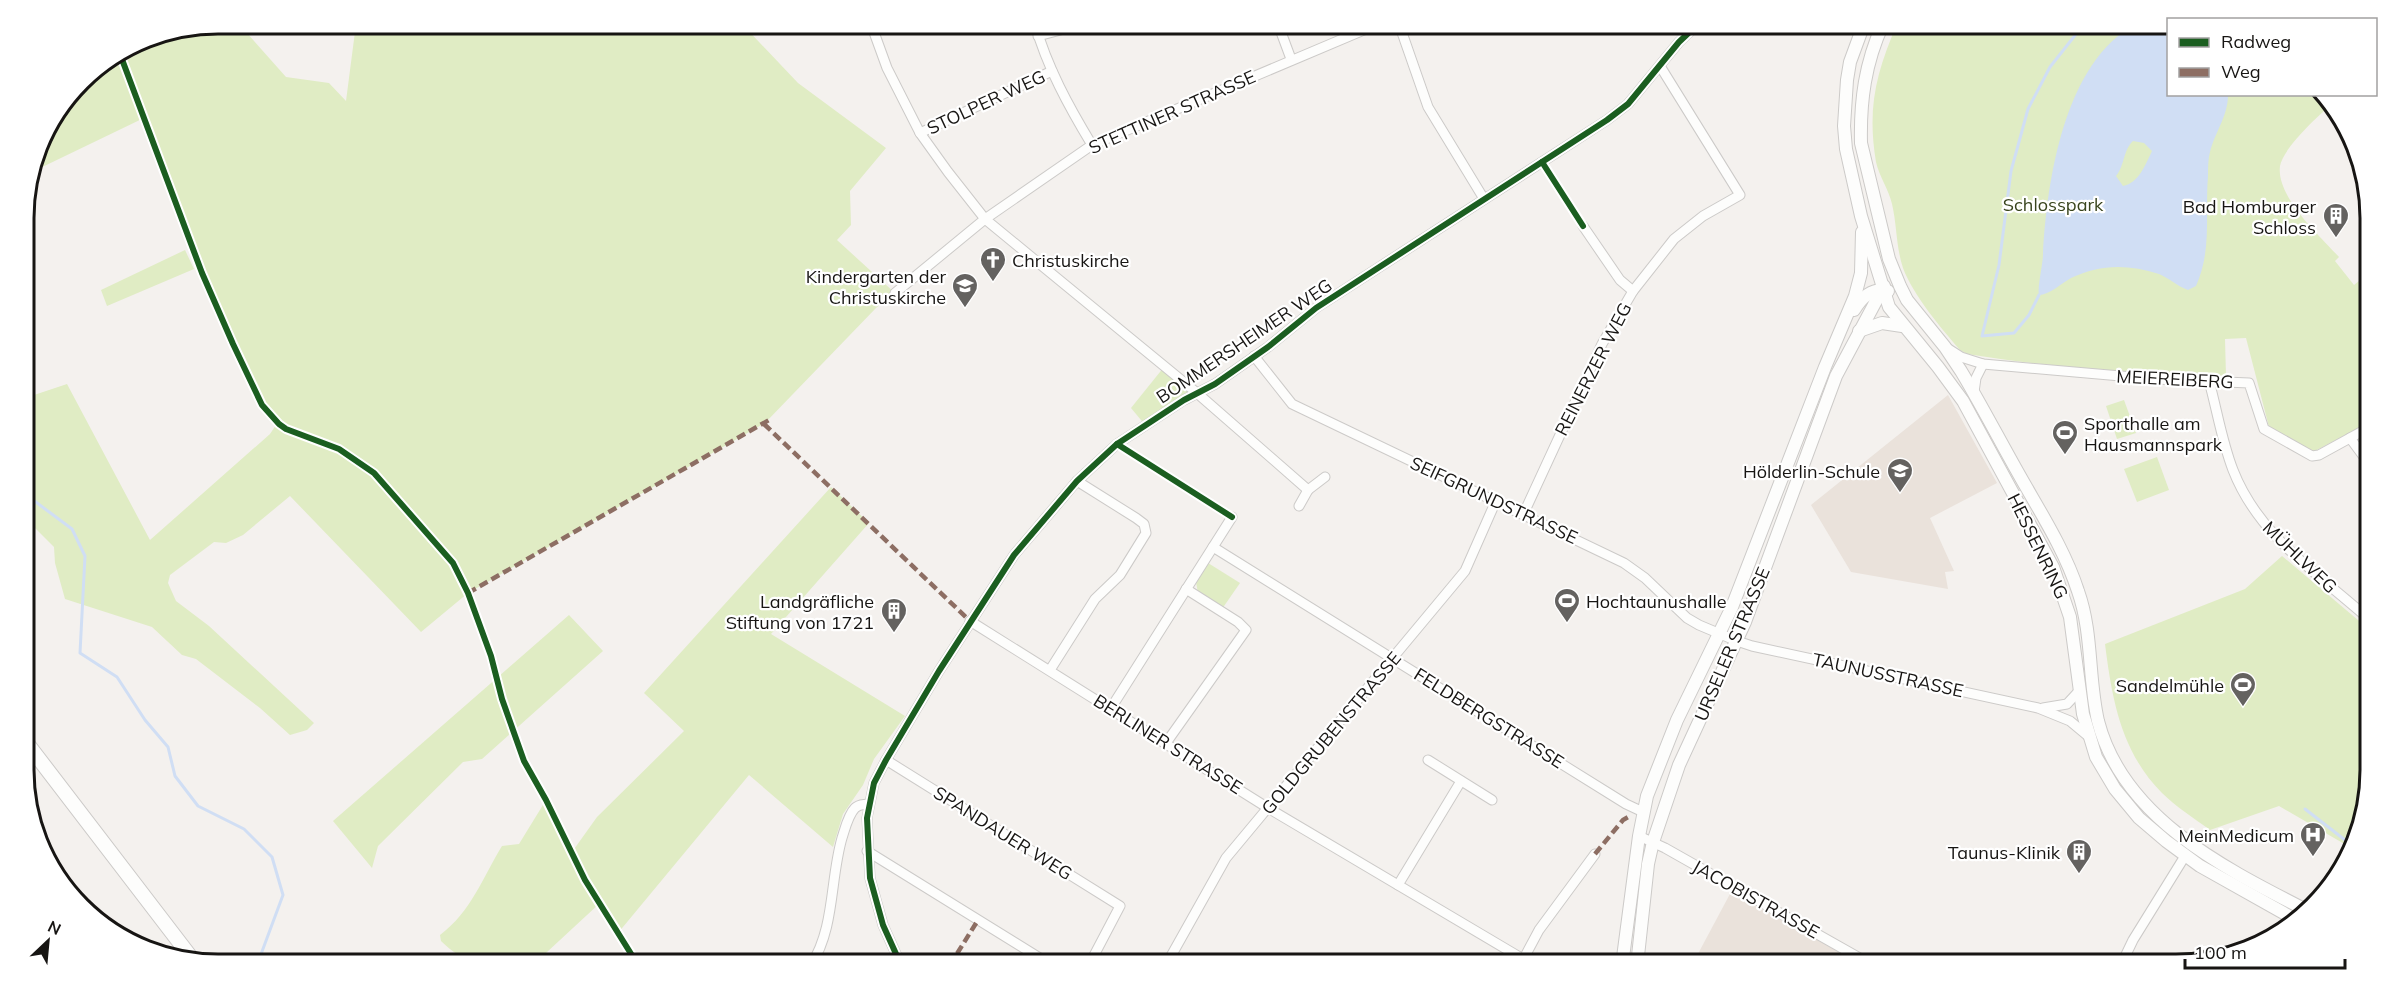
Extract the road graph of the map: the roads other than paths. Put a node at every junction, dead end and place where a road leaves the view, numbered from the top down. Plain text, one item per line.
1 (875, 34) edge
2 (1046, 34) edge
3 (1282, 34) edge
4 (1353, 34) edge
5 (1402, 34) edge
6 (1687, 34) edge
7 (1860, 34) edge
8 (1878, 34) edge
9 (1038, 36) joint
10 (1292, 59) junction
11 (1660, 66) junction
12 (1052, 71) junction
13 (920, 133) junction
14 (1092, 145) junction
15 (1484, 199) junction
16 (1861, 216) junction
17 (985, 219) junction
18 (1583, 225) dead end
19 (1889, 259) junction
20 (1883, 289) junction
21 (1633, 291) junction
22 (895, 292) dead end
23 (1907, 300) junction
24 (1902, 326) junction
25 (1859, 331) junction
26 (1837, 338) junction
27 (1945, 347) junction
28 (1254, 356) junction
29 (1983, 364) junction
30 (2210, 381) junction
31 (1197, 393) junction
32 (1975, 394) junction
33 (2360, 432) edge
34 (2350, 438) junction
35 (2360, 452) edge
36 (1325, 477) dead end
37 (1077, 481) junction
38 (1308, 490) junction
39 (1496, 503) junction
40 (1299, 506) dead end
41 (1523, 515) junction
42 (1232, 517) dead end
43 (1213, 547) junction
44 (1186, 589) junction
45 (2360, 612) edge
46 (970, 621) junction
47 (1720, 634) junction
48 (1737, 641) junction
49 (1394, 659) junction
50 (1050, 670) junction
51 (2079, 691) junction
52 (1111, 708) junction
53 (2038, 708) junction
54 (2088, 736) junction
55 (1166, 743) junction
56 (34, 752) edge
57 (886, 760) junction
58 (1428, 760) dead end
59 (1461, 781) junction
60 (1492, 800) dead end
61 (868, 804) junction
62 (1268, 808) junction
63 (1642, 812) junction
64 (1638, 836) junction
65 (1653, 842) junction
66 (867, 851) junction
67 (1595, 854) dead end
68 (2185, 856) junction
69 (1398, 885) junction
70 (2300, 907) edge
71 (2289, 916) edge
72 (187, 952) edge
73 (1514, 954) edge
74 (1526, 954) edge
75 (1623, 954) edge
76 (1638, 954) edge
77 (1853, 954) edge
78 (2126, 954) edge
79 (817, 955) edge
80 (896, 955) edge
81 (1034, 955) edge
82 (1094, 955) edge
83 (1172, 955) edge

1 - 13 street
2 - 9 street
3 - 10 street
4 - 10 street, STETTINER STRASSE
5 - 15 street
6 - 11 street, BOMMERSHEIMER WEG
7 - 16 street
8 - 19 street
9 - 12 street
10 - 14 street, STETTINER STRASSE
11 - 15 street, BOMMERSHEIMER WEG
11 - 21 street, REINERZER WEG
12 - 13 street, STOLPER WEG
12 - 14 street
13 - 17 street
14 - 17 street, STETTINER STRASSE
15 - 28 street, BOMMERSHEIMER WEG
16 - 20 street, HESSENRING
16 - 26 street, URSELER STRASSE
17 - 22 street, STETTINER STRASSE
17 - 31 street
18 - 21 street
19 - 20 street, URSELER STRASSE
19 - 23 street, HESSENRING
20 - 23 street
20 - 24 street, HESSENRING
20 - 25 street, URSELER STRASSE
20 - 26 street, URSELER STRASSE
21 - 41 street, REINERZER WEG
23 - 27 street, HESSENRING
24 - 25 street
24 - 51 street, HESSENRING
25 - 48 street, URSELER STRASSE
26 - 47 street, URSELER STRASSE
27 - 29 street, MEIEREIBERG
27 - 32 street, HESSENRING
28 - 31 street, BOMMERSHEIMER WEG
28 - 39 street, SEIFGRUNDSTRASSE
29 - 30 street, MEIEREIBERG
29 - 32 street
30 - 34 street, MEIEREIBERG
30 - 45 street, MÜHLWEG
31 - 37 street, BOMMERSHEIMER WEG
31 - 38 street
32 - 70 street, HESSENRING
33 - 34 street
34 - 35 street
36 - 38 street
37 - 46 street, BOMMERSHEIMER WEG
37 - 50 street
38 - 40 street
39 - 41 street, SEIFGRUNDSTRASSE
39 - 49 street, GOLDGRUBENSTRASSE
41 - 47 street, SEIFGRUNDSTRASSE
42 - 43 street
43 - 44 street
43 - 49 street, FELDBERGSTRASSE
44 - 52 street
44 - 55 street
46 - 50 street, BERLINER STRASSE
46 - 57 street, BOMMERSHEIMER WEG
47 - 48 street, SEIFGRUNDSTRASSE
47 - 63 street, URSELER STRASSE
48 - 53 street, TAUNUSSTRASSE
48 - 65 street, URSELER STRASSE
49 - 62 street, GOLDGRUBENSTRASSE
49 - 63 street, FELDBERGSTRASSE
50 - 52 street, BERLINER STRASSE
51 - 53 street, TAUNUSSTRASSE
51 - 54 street, HESSENRING
52 - 55 street, BERLINER STRASSE
53 - 54 street, TAUNUSSTRASSE
54 - 68 street, HESSENRING
55 - 62 street, BERLINER STRASSE
56 - 72 main road
57 - 61 street, BOMMERSHEIMER WEG
57 - 82 street, SPANDAUER WEG
58 - 59 street
59 - 60 street
59 - 69 street
61 - 66 street
61 - 79 street
62 - 69 street, BERLINER STRASSE
62 - 83 street, GOLDGRUBENSTRASSE
63 - 64 street, URSELER STRASSE
64 - 65 street, JACOBISTRASSE
64 - 75 street, URSELER STRASSE
65 - 76 street, URSELER STRASSE
65 - 77 street, JACOBISTRASSE
66 - 80 street
66 - 81 street
67 - 74 street
68 - 71 street, HESSENRING
68 - 78 street
69 - 73 street, BERLINER STRASSE

